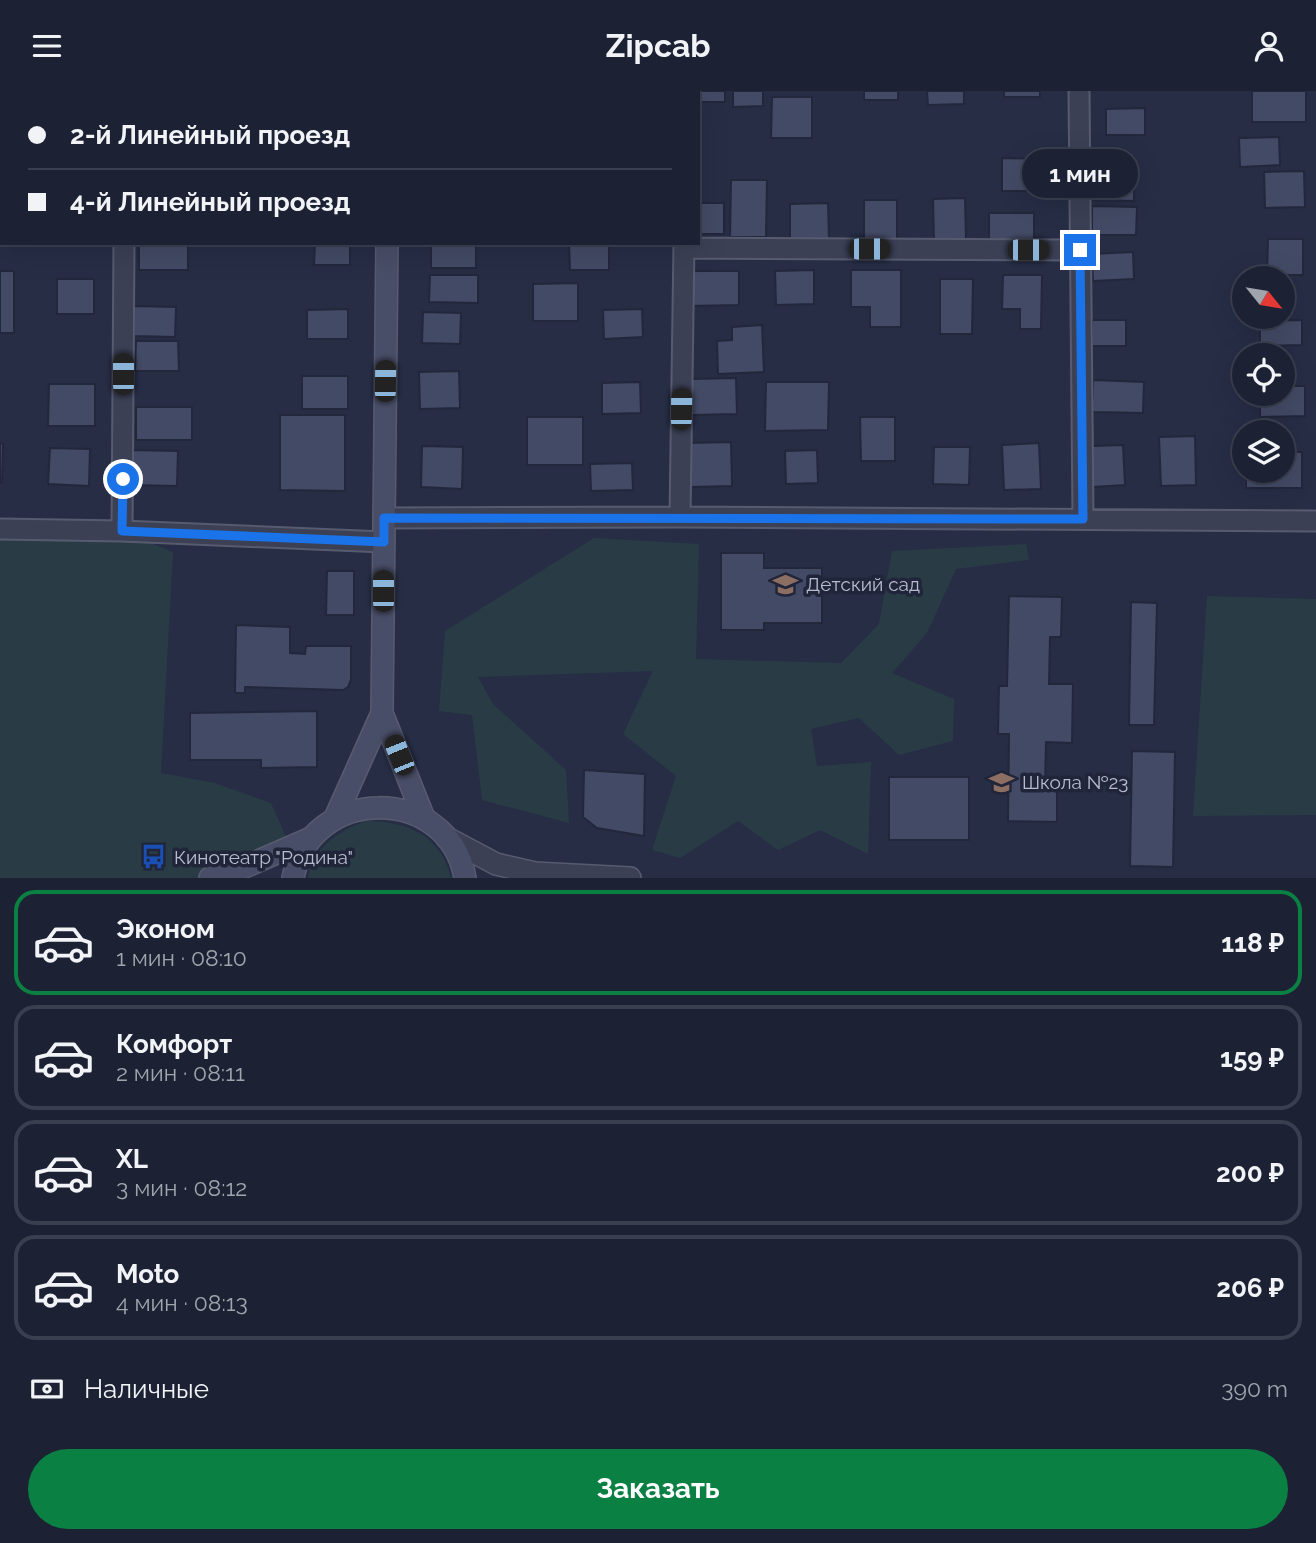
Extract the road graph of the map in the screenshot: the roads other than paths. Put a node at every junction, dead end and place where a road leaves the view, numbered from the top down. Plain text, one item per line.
1 (1079, 91) edge
2 (124, 245) edge
3 (387, 245) edge
4 (684, 246) edge
5 (1080, 250) junction
6 (680, 517) junction
7 (384, 518) junction
8 (1083, 519) junction
9 (1316, 521) edge
10 (0, 529) edge
11 (122, 531) junction
12 (384, 542) junction
13 (382, 713) junction
14 (335, 818) junction
15 (424, 818) junction
16 (311, 838) junction
17 (447, 838) junction
18 (210, 878) edge
19 (293, 878) edge
20 (465, 878) edge
21 (631, 878) edge

1 - 5 street
2 - 11 street
3 - 7 main road
4 - 5 street
4 - 6 street
5 - 8 street
6 - 7 street
6 - 8 street
7 - 12 main road
8 - 9 street
10 - 11 street
11 - 12 street
12 - 13 main road
13 - 14 main road
13 - 15 main road
14 - 15 main road
14 - 16 main road
15 - 17 main road
16 - 18 main road
16 - 19 main road
17 - 20 main road
17 - 21 street

